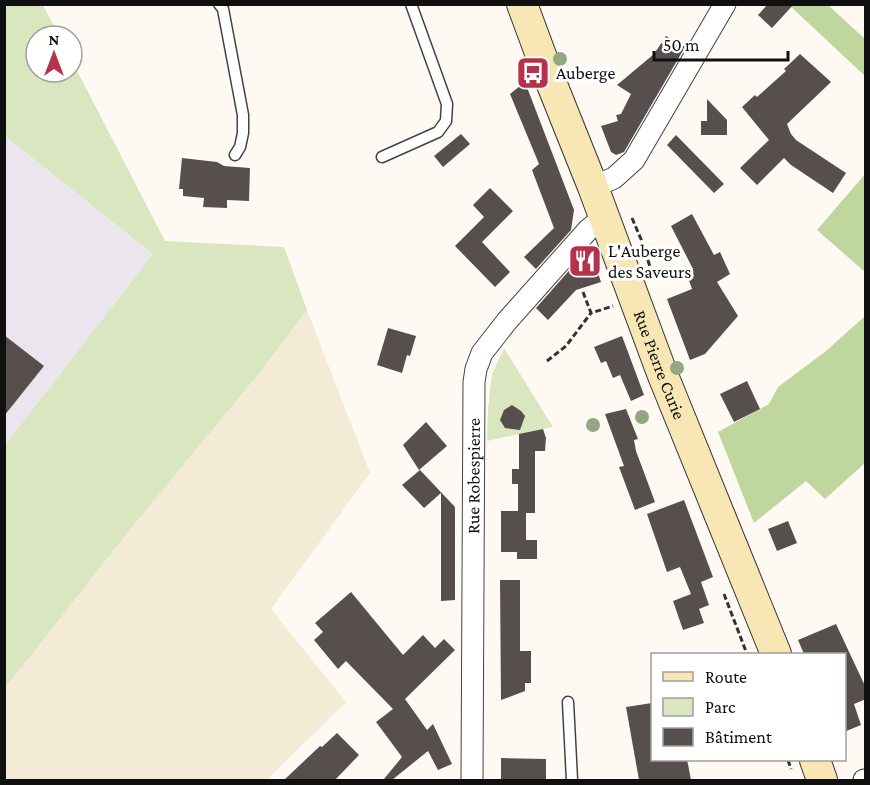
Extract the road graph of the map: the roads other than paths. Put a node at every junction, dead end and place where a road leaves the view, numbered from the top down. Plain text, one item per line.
1 (219, 4) edge
2 (411, 4) edge
3 (522, 4) edge
4 (725, 4) edge
5 (235, 154) dead end
6 (382, 157) dead end
7 (593, 187) junction
8 (604, 218) junction
9 (776, 653) edge
10 (568, 702) dead end
11 (816, 761) edge
12 (472, 780) edge
13 (572, 780) edge
14 (822, 780) edge

1 - 5 lane
2 - 6 lane
3 - 7 main road, Rue Pierre Curie
4 - 7 street
7 - 8 main road, Rue Pierre Curie
8 - 9 main road, Rue Pierre Curie
8 - 12 street, Rue Robespierre
10 - 13 lane
11 - 14 main road

